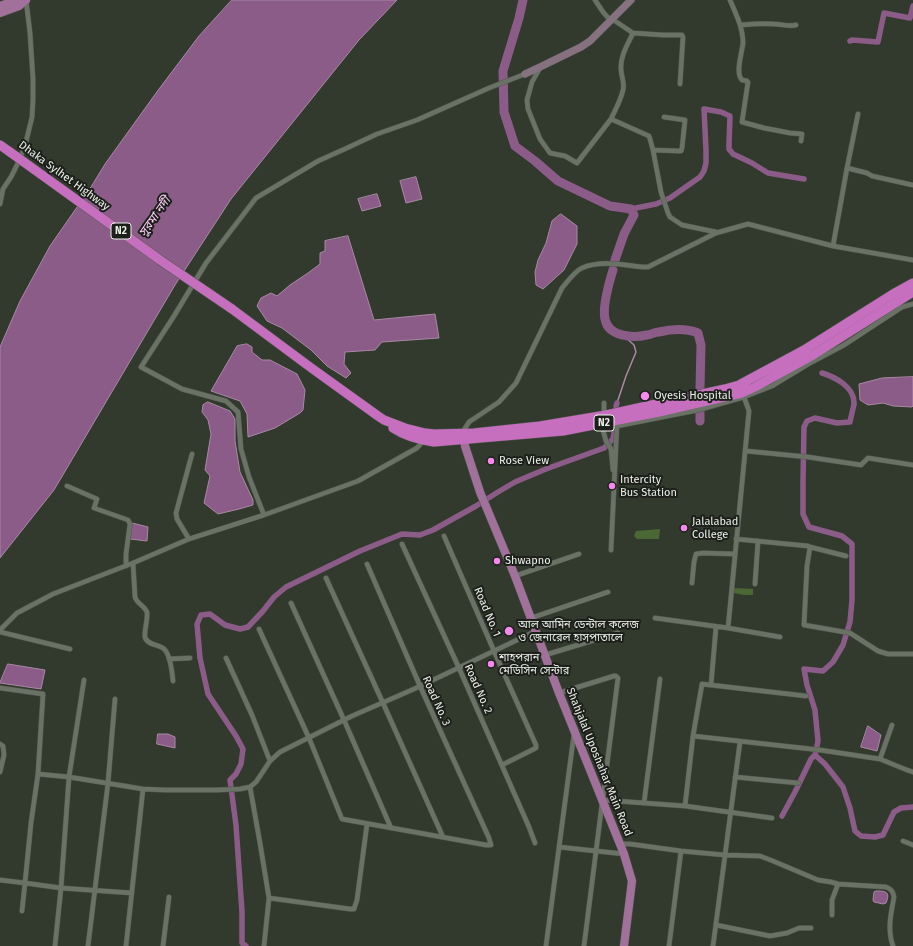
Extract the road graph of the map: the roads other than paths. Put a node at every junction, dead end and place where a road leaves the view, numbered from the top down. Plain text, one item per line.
1 (26, 0) edge
2 (595, 0) edge
3 (631, 0) edge
4 (730, 0) edge
5 (0, 6) edge
6 (0, 13) edge
7 (611, 20) junction
8 (740, 25) junction
9 (796, 25) dead end
10 (633, 33) junction
11 (540, 67) junction
12 (525, 74) joint
13 (680, 84) dead end
14 (858, 114) dead end
15 (664, 117) dead end
16 (611, 120) junction
17 (801, 141) dead end
18 (0, 145) edge
19 (654, 150) junction
20 (847, 168) junction
21 (913, 185) edge
22 (0, 204) edge
23 (716, 233) junction
24 (834, 246) junction
25 (913, 260) edge
26 (913, 283) edge
27 (913, 292) edge
28 (913, 304) edge
29 (742, 392) junction
30 (604, 402) dead end
31 (604, 410) dead end
32 (617, 423) junction
33 (603, 430) dead end
34 (464, 436) junction
35 (424, 437) junction
36 (746, 451) junction
37 (192, 454) dead end
38 (913, 464) edge
39 (67, 486) dead end
40 (614, 505) junction
41 (264, 514) junction
42 (444, 536) dead end
43 (736, 539) junction
44 (189, 540) junction
45 (758, 541) junction
46 (402, 544) dead end
47 (810, 547) junction
48 (611, 550) dead end
49 (579, 554) dead end
50 (735, 554) junction
51 (846, 556) dead end
52 (133, 563) junction
53 (367, 564) dead end
54 (126, 566) junction
55 (515, 576) junction
56 (326, 578) dead end
57 (692, 583) dead end
58 (755, 584) dead end
59 (608, 592) dead end
60 (291, 603) dead end
61 (531, 618) junction
62 (654, 618) dead end
63 (716, 627) junction
64 (728, 628) junction
65 (259, 629) dead end
66 (0, 631) edge
67 (536, 631) junction
68 (618, 633) dead end
69 (780, 637) dead end
70 (70, 649) dead end
71 (494, 651) junction
72 (913, 654) edge
73 (545, 655) junction
74 (190, 658) dead end
75 (226, 658) dead end
76 (169, 659) junction
77 (459, 668) junction
78 (660, 679) dead end
79 (84, 680) dead end
80 (173, 681) dead end
81 (711, 685) junction
82 (420, 686) junction
83 (0, 688) edge
84 (559, 693) junction
85 (806, 696) dead end
86 (115, 699) dead end
87 (383, 703) junction
88 (344, 720) junction
89 (892, 725) dead end
90 (575, 729) junction
91 (693, 736) junction
92 (309, 738) junction
93 (740, 742) junction
94 (0, 744) edge
95 (880, 759) junction
96 (270, 761) junction
97 (502, 765) junction
98 (0, 772) edge
99 (913, 772) edge
100 (38, 774) junction
101 (69, 777) junction
102 (735, 777) junction
103 (108, 783) junction
104 (798, 783) dead end
105 (250, 787) junction
106 (143, 789) junction
107 (603, 800) junction
108 (644, 803) junction
109 (685, 806) junction
110 (730, 813) junction
111 (772, 818) dead end
112 (367, 824) junction
113 (391, 828) junction
114 (443, 837) junction
115 (903, 841) dead end
116 (535, 843) dead end
117 (621, 844) junction
118 (913, 845) edge
119 (559, 847) junction
120 (596, 851) junction
121 (681, 851) junction
122 (624, 854) junction
123 (725, 855) junction
124 (0, 880) edge
125 (25, 883) junction
126 (838, 884) junction
127 (61, 888) junction
128 (94, 890) junction
129 (132, 893) junction
130 (169, 897) dead end
131 (268, 898) junction
132 (22, 911) dead end
133 (832, 915) dead end
134 (716, 925) junction
135 (812, 928) dead end
136 (55, 946) edge
137 (88, 946) edge
138 (126, 946) edge
139 (163, 946) edge
140 (264, 946) edge
141 (546, 946) edge
142 (584, 946) edge
143 (624, 946) edge
144 (669, 946) edge
145 (713, 946) edge
146 (892, 946) edge

1 - 5 main road
1 - 6 main road
1 - 22 street
2 - 7 street
3 - 7 street
4 - 8 street
7 - 10 street
7 - 11 street
8 - 9 street
8 - 17 street
10 - 13 street
10 - 16 street
11 - 12 street
11 - 16 street
12 - 41 street
14 - 20 street
15 - 19 street
16 - 19 street
18 - 35 highway, Dhaka Sylhet Highway / N2, bridge
19 - 23 street
20 - 21 street
20 - 24 street
23 - 24 street
23 - 34 street
24 - 25 street
26 - 29 highway, N2
27 - 29 highway, N2
28 - 29 street
29 - 32 highway, N2
29 - 34 highway, N2
29 - 36 street
30 - 31 street
32 - 34 highway, N2
32 - 40 street
33 - 40 street
34 - 35 highway, N2
34 - 55 main road, Shahjalal Uposhahar Main Road
35 - 41 street
36 - 38 street
36 - 43 street
37 - 44 street
39 - 54 street
40 - 48 street
41 - 44 street
42 - 71 street, Road No. 1
43 - 45 street
43 - 50 street
44 - 52 street
45 - 47 street
45 - 58 street
46 - 77 street, Road No. 2
47 - 51 street
47 - 72 street
49 - 55 street
50 - 57 street
50 - 64 street
52 - 54 street
52 - 76 street
53 - 82 street, Road No. 3
54 - 66 street
55 - 61 main road, Shahjalal Uposhahar Main Road
56 - 87 street
59 - 61 street
60 - 88 street
61 - 67 main road, Shahjalal Uposhahar Main Road
62 - 63 street
63 - 64 street
63 - 81 street
64 - 69 street
65 - 92 street
66 - 70 street
67 - 71 street
67 - 73 main road, Shahjalal Uposhahar Main Road
68 - 73 street
71 - 77 street
71 - 97 street, Road No. 1
73 - 84 main road, Shahjalal Uposhahar Main Road
74 - 76 street
75 - 96 street
76 - 80 street
77 - 82 street
77 - 97 street, Road No. 2
78 - 108 street
79 - 101 street
81 - 85 street
81 - 91 street
82 - 87 street
82 - 114 street, Road No. 3
83 - 100 street
84 - 90 main road, Shahjalal Uposhahar Main Road
84 - 107 street
86 - 103 street
87 - 88 street
87 - 114 street
88 - 92 street
88 - 113 street
89 - 95 street
90 - 107 main road, Shahjalal Uposhahar Main Road
90 - 119 street
91 - 93 street
91 - 109 street
92 - 96 street
92 - 112 street
93 - 95 street
93 - 102 street
94 - 98 street
95 - 99 street
96 - 105 street
97 - 116 street, Road No. 2
100 - 101 street
100 - 125 street
101 - 103 street
101 - 127 street
102 - 104 street
102 - 110 street
103 - 106 street
103 - 128 street
105 - 106 street
105 - 131 street
106 - 129 street
107 - 108 street
107 - 117 main road, Shahjalal Uposhahar Main Road
107 - 120 street
108 - 109 street
109 - 110 street
110 - 111 street
110 - 123 street
112 - 113 street
112 - 131 street
113 - 114 street
115 - 118 street
117 - 121 street
117 - 122 main road, Shahjalal Uposhahar Main Road
119 - 120 street
119 - 141 street
120 - 122 street
120 - 142 street
121 - 123 street
121 - 144 street
122 - 143 main road, Shahjalal Uposhahar Main Road
123 - 126 street
123 - 134 street
124 - 125 street
125 - 127 street
125 - 132 street
126 - 133 street
126 - 146 street
127 - 128 street
127 - 136 street
128 - 129 street
128 - 137 street
129 - 138 street
130 - 139 street
131 - 140 street
134 - 135 street
134 - 145 street

